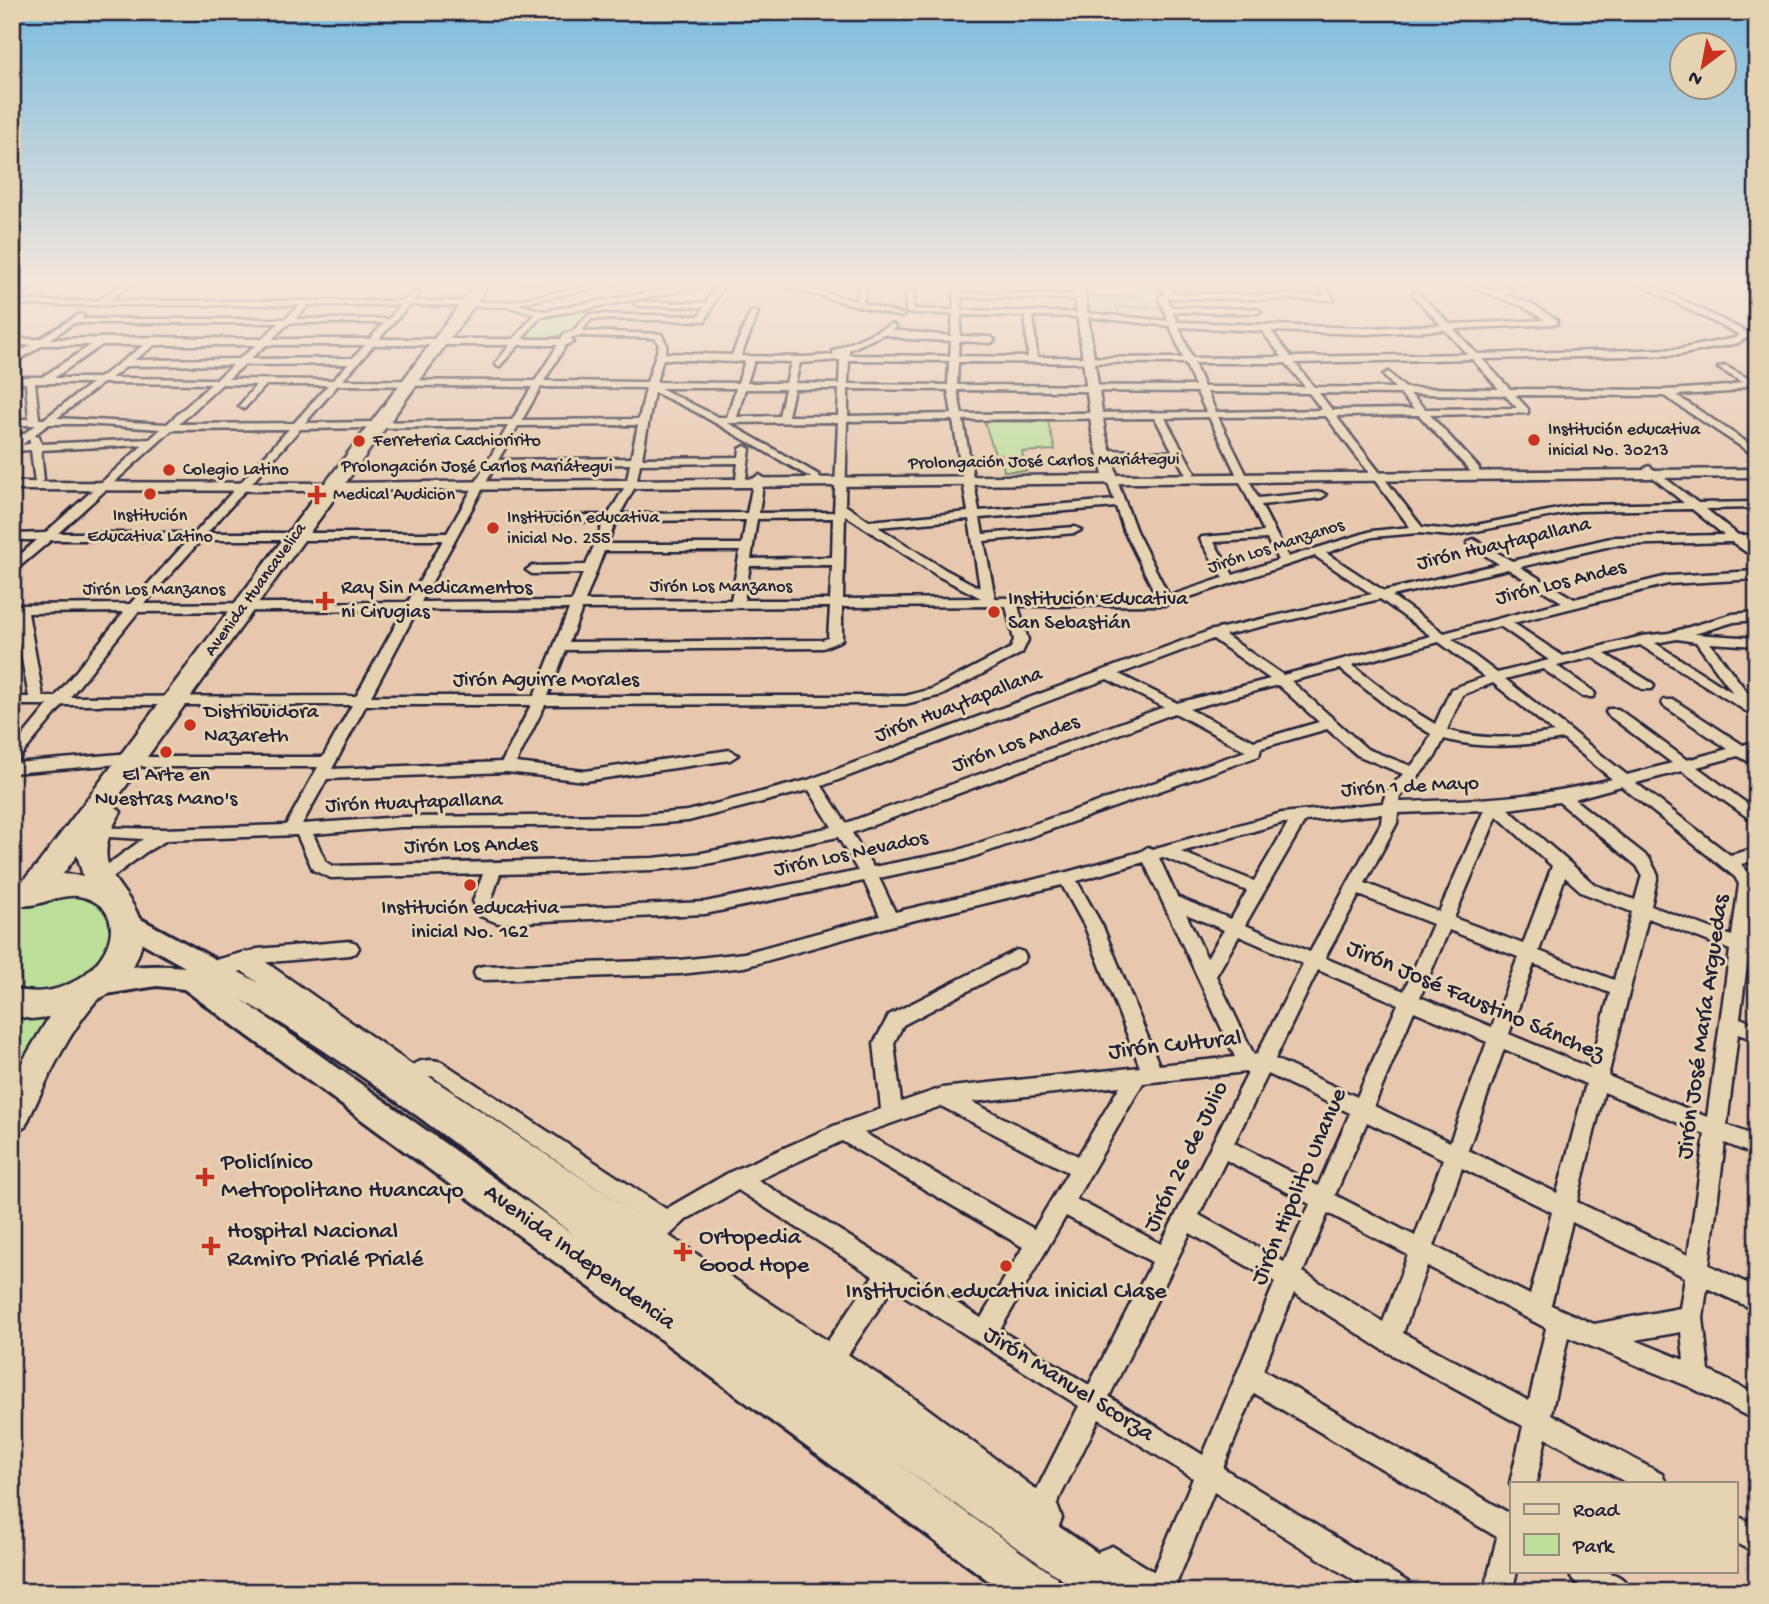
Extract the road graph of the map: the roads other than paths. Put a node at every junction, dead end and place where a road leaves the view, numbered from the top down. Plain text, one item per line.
1 (78, 357) edge
2 (133, 357) edge
3 (247, 357) edge
4 (360, 357) edge
5 (436, 357) edge
6 (505, 357) edge
7 (556, 357) edge
8 (660, 357) edge
9 (674, 357) edge
10 (829, 357) edge
11 (845, 357) edge
12 (888, 357) edge
13 (1033, 357) edge
14 (1091, 357) edge
15 (1186, 357) edge
16 (1287, 357) edge
17 (1473, 357) junction
18 (1478, 357) edge
19 (1704, 357) edge
20 (901, 358) junction
21 (735, 359) joint
22 (750, 359) junction
23 (956, 359) junction
24 (796, 360) junction
25 (1033, 360) junction
26 (1187, 360) junction
27 (1289, 360) junction
28 (356, 361) junction
29 (1091, 361) junction
30 (124, 363) junction
31 (240, 363) junction
32 (499, 364) dead end
33 (699, 371) junction
34 (1388, 375) dead end
35 (12, 380) edge
36 (30, 380) junction
37 (44, 380) junction
38 (101, 381) junction
39 (220, 381) junction
40 (263, 382) junction
41 (337, 382) junction
42 (417, 383) junction
43 (539, 383) junction
44 (742, 385) junction
45 (651, 386) junction
46 (791, 386) junction
47 (844, 386) junction
48 (900, 386) junction
49 (952, 387) junction
50 (1094, 388) junction
51 (1199, 389) junction
52 (1311, 390) junction
53 (1402, 390) junction
54 (1507, 391) junction
55 (1666, 393) junction
56 (244, 406) dead end
57 (1424, 415) junction
58 (1330, 416) junction
59 (1216, 417) junction
60 (958, 418) junction
61 (1098, 418) junction
62 (1160, 418) junction
63 (731, 419) junction
64 (783, 419) junction
65 (843, 419) junction
66 (715, 420) junction
67 (12, 422) edge
68 (46, 422) junction
69 (644, 422) junction
70 (515, 423) junction
71 (384, 424) junction
72 (297, 425) junction
73 (34, 426) junction
74 (169, 427) junction
75 (746, 440) junction
76 (152, 442) junction
77 (36, 446) junction
78 (12, 447) edge
79 (1105, 453) junction
80 (1180, 454) junction
81 (1757, 454) edge
82 (744, 460) junction
83 (636, 461) junction
84 (491, 463) junction
85 (1475, 470) junction
86 (1757, 471) edge
87 (1653, 472) junction
88 (1190, 473) junction
89 (1373, 475) junction
90 (1243, 476) junction
91 (816, 477) junction
92 (1111, 477) junction
93 (741, 478) junction
94 (968, 479) junction
95 (12, 480) edge
96 (841, 480) junction
97 (40, 481) junction
98 (758, 481) junction
99 (632, 482) junction
100 (480, 483) junction
101 (106, 484) junction
102 (243, 484) junction
103 (341, 484) junction
104 (12, 486) edge
105 (1321, 495) dead end
106 (1255, 502) junction
107 (1120, 503) junction
108 (1757, 505) edge
109 (1695, 506) junction
110 (839, 511) junction
111 (974, 513) junction
112 (752, 515) junction
113 (613, 516) junction
114 (535, 519) dead end
115 (869, 524) junction
116 (1075, 530) dead end
117 (1418, 530) junction
118 (1271, 535) junction
119 (452, 536) junction
120 (12, 537) edge
121 (47, 537) junction
122 (196, 537) junction
123 (302, 537) junction
124 (978, 538) junction
125 (1734, 538) junction
126 (1757, 538) edge
127 (1473, 543) dead end
128 (600, 547) junction
129 (747, 548) junction
130 (1317, 552) junction
131 (1757, 556) edge
132 (836, 561) junction
133 (1285, 562) junction
134 (744, 563) junction
135 (1510, 565) junction
136 (12, 569) edge
137 (591, 569) junction
138 (532, 570) dead end
139 (1757, 575) edge
140 (1231, 581) junction
141 (1384, 594) junction
142 (988, 600) junction
143 (1170, 600) junction
144 (1011, 602) junction
145 (1572, 603) junction
146 (737, 604) junction
147 (834, 604) junction
148 (577, 605) junction
149 (415, 606) junction
150 (251, 607) junction
151 (134, 608) junction
152 (17, 609) edge
153 (1757, 616) edge
154 (1501, 621) junction
155 (1214, 634) junction
156 (1442, 636) junction
157 (1670, 637) junction
158 (1642, 640) junction
159 (1703, 642) dead end
160 (1757, 642) edge
161 (561, 646) junction
162 (1595, 653) junction
163 (1562, 662) junction
164 (1341, 663) junction
165 (1546, 665) junction
166 (1106, 673) junction
167 (1498, 677) junction
168 (1280, 679) junction
169 (1647, 686) dead end
170 (1588, 694) dead end
171 (12, 701) edge
172 (37, 701) junction
173 (58, 701) junction
174 (181, 702) junction
175 (363, 702) junction
176 (539, 702) junction
177 (1669, 703) dead end
178 (1178, 707) junction
179 (1613, 712) dead end
180 (1755, 713) edge
181 (1330, 723) junction
182 (1439, 733) junction
183 (1568, 734) junction
184 (1254, 748) junction
185 (1752, 753) edge
186 (730, 755) dead end
187 (12, 759) edge
188 (138, 760) junction
189 (1687, 766) junction
190 (506, 767) junction
191 (12, 768) edge
192 (326, 768) junction
193 (1414, 773) junction
194 (1623, 782) junction
195 (813, 784) junction
196 (1562, 796) junction
197 (1494, 805) junction
198 (1389, 808) junction
199 (1300, 816) junction
200 (1757, 819) edge
201 (297, 830) junction
202 (844, 830) junction
203 (88, 831) junction
204 (164, 835) junction
205 (1155, 852) junction
206 (1757, 855) edge
207 (1727, 862) junction
208 (1561, 864) junction
209 (494, 868) junction
210 (869, 874) junction
211 (1067, 878) junction
212 (1354, 886) junction
213 (1258, 889) junction
214 (111, 899) junction
215 (18, 901) edge
216 (1174, 902) junction
217 (1641, 910) junction
218 (890, 920) junction
219 (1443, 921) junction
220 (1235, 928) junction
221 (349, 948) dead end
222 (1748, 949) edge
223 (1528, 954) junction
224 (1017, 957) dead end
225 (1314, 961) junction
226 (229, 965) junction
227 (483, 973) dead end
228 (1207, 975) junction
229 (92, 989) junction
230 (1620, 990) junction
231 (12, 1001) edge
232 (1409, 1001) junction
233 (1729, 1022) junction
234 (1757, 1032) edge
235 (1499, 1039) junction
236 (1256, 1064) junction
237 (1145, 1076) junction
238 (1598, 1080) junction
239 (942, 1097) junction
240 (1362, 1110) junction
241 (892, 1114) junction
242 (12, 1116) edge
243 (1715, 1130) junction
244 (843, 1131) junction
245 (1221, 1147) junction
246 (1757, 1147) edge
247 (1456, 1155) junction
248 (1082, 1170) junction
249 (738, 1179) junction
250 (1323, 1200) junction
251 (1062, 1203) junction
252 (1565, 1208) junction
253 (1186, 1219) junction
254 (1038, 1244) junction
255 (639, 1250) junction
256 (1422, 1251) junction
257 (1166, 1258) junction
258 (1696, 1271) junction
259 (888, 1273) junction
260 (1289, 1277) junction
261 (1757, 1300) edge
262 (1549, 1317) junction
263 (1691, 1318) junction
264 (985, 1333) junction
265 (1594, 1336) junction
266 (1389, 1339) junction
267 (822, 1372) junction
268 (1249, 1376) junction
269 (1698, 1378) junction
270 (1094, 1402) junction
271 (1757, 1409) edge
272 (795, 1413) junction
273 (1537, 1420) junction
274 (1209, 1474) junction
275 (1523, 1482) edge
276 (1651, 1482) edge
277 (1034, 1522) junction
278 (1510, 1530) edge
279 (1738, 1530) edge
280 (1510, 1540) edge
281 (1757, 1540) edge
282 (1584, 1572) edge
283 (1041, 1592) edge
284 (1118, 1592) edge
285 (1153, 1592) edge
286 (1159, 1592) edge
287 (1398, 1592) edge
288 (1498, 1592) edge
289 (1618, 1592) edge

1 - 37 street
2 - 30 street
3 - 31 street
4 - 28 street
5 - 42 highway, Avenida Huancavelica
6 - 32 street
7 - 43 street
8 - 45 street
9 - 33 street
10 - 24 street
11 - 47 street
12 - 20 street
13 - 25 street
14 - 29 street
15 - 26 street
16 - 27 street
17 - 18 street
17 - 27 street
17 - 54 street
19 - 55 street
20 - 23 street
20 - 48 street
21 - 22 street
21 - 33 street
22 - 24 street
22 - 44 street
23 - 25 street
23 - 49 street
24 - 46 street
25 - 29 street
26 - 27 street
26 - 29 street
26 - 51 street
27 - 52 street
28 - 31 street
28 - 41 street
29 - 50 street
30 - 31 street
30 - 38 street
31 - 39 street
33 - 44 street
33 - 45 street
34 - 53 street
35 - 36 street
36 - 37 street
36 - 73 street
37 - 38 street
38 - 39 street
38 - 68 street
39 - 40 street
39 - 74 street
40 - 41 street
40 - 56 street
41 - 42 street
41 - 72 street
42 - 43 street
42 - 71 highway, Avenida Huancavelica
43 - 45 street
43 - 70 street
44 - 46 street
44 - 63 street
45 - 66 street
45 - 69 street
46 - 47 street
46 - 64 street
47 - 48 street
47 - 65 street
48 - 49 street
49 - 50 street
49 - 60 street
50 - 51 street
50 - 61 street
51 - 52 street
51 - 59 street
52 - 53 street
52 - 58 street
53 - 54 street
53 - 57 street
54 - 55 street
54 - 57 street
55 - 81 street
57 - 58 street
57 - 85 street
58 - 59 street
58 - 89 street
59 - 62 street
59 - 90 street
60 - 61 street
60 - 65 street
60 - 94 street
61 - 62 street
61 - 79 street
62 - 80 street
63 - 64 street
63 - 66 street
64 - 65 street
65 - 96 street
66 - 75 street
67 - 73 street
68 - 73 street
68 - 74 street
69 - 70 street
69 - 83 street
70 - 71 street
70 - 84 street
71 - 72 street
71 - 103 highway, Avenida Huancavelica
72 - 74 street
72 - 102 street
73 - 77 street
73 - 78 street
74 - 76 street
75 - 82 street
75 - 91 street
76 - 77 street
76 - 101 street
77 - 78 street
77 - 97 street
79 - 80 street
79 - 92 street
80 - 88 street
82 - 83 street
82 - 93 street
83 - 84 street
83 - 99 street
84 - 100 street
85 - 87 street, Prolongación José Carlos Mariátegui
85 - 89 street, Prolongación José Carlos Mariátegui
86 - 87 street, Prolongación José Carlos Mariátegui
87 - 89 street, Prolongación José Carlos Mariátegui
87 - 109 street
88 - 90 street, Prolongación José Carlos Mariátegui
88 - 92 street, Prolongación José Carlos Mariátegui
89 - 90 street, Prolongación José Carlos Mariátegui
89 - 117 street
90 - 92 street, Prolongación José Carlos Mariátegui
90 - 106 street
91 - 96 street, Prolongación José Carlos Mariátegui
91 - 98 street, Prolongación José Carlos Mariátegui
92 - 94 street, Prolongación José Carlos Mariátegui
92 - 107 street
93 - 98 street, Prolongación José Carlos Mariátegui
93 - 99 street, Prolongación José Carlos Mariátegui
94 - 96 street, Prolongación José Carlos Mariátegui
94 - 111 street
95 - 97 street
96 - 98 street, Prolongación José Carlos Mariátegui
96 - 110 street
97 - 101 street
98 - 99 street, Prolongación José Carlos Mariátegui
98 - 112 street
99 - 100 street, Prolongación José Carlos Mariátegui
99 - 113 street
100 - 103 street, Prolongación José Carlos Mariátegui
100 - 119 street
101 - 102 street, Prolongación José Carlos Mariátegui
101 - 104 street
101 - 121 street
102 - 103 street, Prolongación José Carlos Mariátegui
102 - 122 street
103 - 123 highway, Avenida Huancavelica
105 - 106 street
106 - 118 street
107 - 111 street
107 - 143 street
108 - 109 street
109 - 117 street
109 - 125 street
110 - 112 street
110 - 115 street
110 - 132 street
111 - 115 street
111 - 124 street
112 - 113 street
112 - 129 street
113 - 114 street
113 - 128 street
115 - 142 street
116 - 124 street
117 - 130 street, Jirón Los Manzanos
118 - 133 street
118 - 140 street
119 - 123 street
119 - 149 street
120 - 121 street
121 - 122 street
121 - 136 street
122 - 123 street
122 - 151 street
123 - 150 highway, Avenida Huancavelica
124 - 142 street
125 - 126 street, Jirón Huaytapallana
125 - 131 street
125 - 135 street, Jirón Huaytapallana
127 - 135 street
128 - 129 street
128 - 137 street
129 - 134 street
130 - 133 street, Jirón Los Manzanos
130 - 141 street, Jirón José María Arguedas
132 - 134 street
132 - 147 street
133 - 140 street, Jirón Los Manzanos
134 - 146 street
135 - 141 street, Jirón Huaytapallana
135 - 145 street
137 - 138 street
137 - 148 street
139 - 145 street, Jirón Los Andes
140 - 143 street, Jirón Los Manzanos
141 - 155 street, Jirón Huaytapallana
141 - 156 street, Jirón José María Arguedas
142 - 144 street, Jirón Los Manzanos
142 - 147 street, Jirón Los Manzanos
143 - 144 street, Jirón Los Manzanos
144 - 176 street, Jirón Aguirre Morales
145 - 154 street, Jirón Los Andes
146 - 147 street, Jirón Los Manzanos
146 - 148 street, Jirón Los Manzanos
147 - 161 street
148 - 149 street, Jirón Los Manzanos
148 - 161 street
149 - 150 street, Jirón Los Manzanos
149 - 175 street
150 - 151 street, Jirón Los Manzanos
150 - 174 highway, Avenida Huancavelica
151 - 152 street, Jirón Los Manzanos
151 - 173 street
152 - 172 street
153 - 157 street
154 - 156 street, Jirón Los Andes
154 - 163 street
155 - 166 street, Jirón Huaytapallana
155 - 168 street
156 - 164 street, Jirón Los Andes
156 - 167 street, Jirón José María Arguedas
157 - 158 street
157 - 160 street
158 - 162 street
158 - 180 street
159 - 180 street
161 - 176 street
162 - 163 street
162 - 169 street
163 - 165 street
164 - 168 street, Jirón Los Andes
164 - 182 street
165 - 167 street
165 - 170 street
166 - 178 street
166 - 195 street, Jirón Huaytapallana
167 - 182 street, Jirón 26 de Julio
167 - 183 street, Jirón José María Arguedas
168 - 178 street, Jirón Los Andes
168 - 181 street
171 - 172 street, Jirón Aguirre Morales
172 - 173 street, Jirón Aguirre Morales
173 - 174 street, Jirón Aguirre Morales
173 - 187 street
174 - 175 street, Jirón Aguirre Morales
174 - 188 highway, Avenida Huancavelica
175 - 176 street, Jirón Aguirre Morales
175 - 192 street
176 - 190 street
177 - 185 street
178 - 184 street
178 - 202 street, Jirón Los Andes
179 - 189 street
181 - 184 street, Jirón Los Nevados
181 - 193 street
182 - 183 street
182 - 193 street, Jirón 26 de Julio
183 - 194 street, Jirón José María Arguedas
184 - 210 street, Jirón Los Nevados
185 - 189 street, Jirón 1 de Mayo
186 - 190 street
188 - 191 street
188 - 192 street
188 - 203 highway, Avenida Huancavelica
189 - 194 street, Jirón 1 de Mayo
189 - 200 street
190 - 192 street
192 - 201 street
193 - 198 street, Jirón 26 de Julio
194 - 196 street, Jirón 1 de Mayo
194 - 207 street, Jirón José María Arguedas
195 - 201 street, Jirón Huaytapallana
195 - 202 street
196 - 197 street, Jirón 1 de Mayo
196 - 217 street
197 - 198 street, Jirón 1 de Mayo
197 - 208 street
197 - 219 street, Jirón Hipolito Unanue
198 - 199 street, Jirón 1 de Mayo
198 - 212 street, Jirón 26 de Julio
199 - 205 street, Jirón 1 de Mayo
199 - 213 street
201 - 204 street, Jirón Huaytapallana
201 - 209 street, Jirón Los Andes
202 - 209 street, Jirón Los Andes
202 - 210 street
203 - 204 street, Jirón Huaytapallana
203 - 214 highway, Avenida Huancavelica
203 - 215 highway, Avenida Huancavelica
204 - 214 street
205 - 211 street, Jirón 1 de Mayo
205 - 213 street
205 - 216 street
206 - 207 street
207 - 222 street, Jirón José María Arguedas
208 - 217 street
208 - 223 street
209 - 210 street, Jirón Los Nevados
210 - 218 street
211 - 218 street, Jirón 1 de Mayo
211 - 237 street
212 - 219 street
212 - 225 street, Jirón 26 de Julio
213 - 220 street
214 - 215 highway
214 - 226 main road, Avenida Independencia
214 - 229 highway, Avenida Huancavelica
216 - 220 street, Jirón José Faustino Sánchez
216 - 228 street
217 - 222 street
217 - 230 street
218 - 227 street, Jirón 1 de Mayo
219 - 223 street
219 - 232 street, Jirón Hipolito Unanue
220 - 225 street, Jirón José Faustino Sánchez
220 - 228 street
221 - 226 street
222 - 233 street, Jirón José María Arguedas
223 - 230 street
223 - 235 street
224 - 241 street
225 - 232 street, Jirón José Faustino Sánchez
225 - 236 street, Jirón 26 de Julio
226 - 255 main road, Avenida Independencia
226 - 255 street, Avenida Independencia
228 - 236 street
229 - 231 highway
229 - 242 highway
229 - 255 main road, Avenida Independencia
230 - 238 street
232 - 235 street, Jirón José Faustino Sánchez
232 - 240 street, Jirón Hipolito Unanue
233 - 234 street
233 - 243 street, Jirón José María Arguedas
235 - 238 street, Jirón José Faustino Sánchez
235 - 247 street
236 - 237 street, Jirón Cultural
236 - 240 street, Jirón Cultural
236 - 245 street, Jirón 26 de Julio
237 - 239 street, Jirón Cultural
237 - 248 street
238 - 243 street, Jirón José Faustino Sánchez
238 - 252 street
239 - 241 street, Jirón Cultural
239 - 248 street
240 - 247 street, Jirón Cultural
240 - 250 street, Jirón Hipolito Unanue
241 - 244 street, Jirón Cultural
243 - 246 street, Jirón José Faustino Sánchez
243 - 258 street, Jirón José María Arguedas
244 - 249 street, Jirón Cultural
244 - 254 street
245 - 250 street
245 - 253 street, Jirón 26 de Julio
247 - 252 street, Jirón Cultural
247 - 256 street
248 - 251 street
249 - 255 street, Jirón Cultural
249 - 259 street, Jirón Manuel Scorza
250 - 256 street
250 - 260 street, Jirón Hipolito Unanue
251 - 254 street
251 - 257 street
252 - 258 street, Jirón Cultural
252 - 262 street
253 - 257 street, Jirón 26 de Julio
253 - 260 street
254 - 264 street
255 - 267 main road, Avenida Independencia
255 - 272 main road, Avenida Independencia
256 - 262 street
256 - 266 street
257 - 270 street, Jirón 26 de Julio
258 - 261 street, Jirón Cultural
258 - 263 street, Jirón José María Arguedas
259 - 264 street, Jirón Manuel Scorza
259 - 267 street
260 - 266 street
260 - 268 street, Jirón Hipolito Unanue
262 - 265 street
262 - 273 street
263 - 265 street
263 - 269 street, Jirón José María Arguedas
264 - 270 street, Jirón Manuel Scorza
265 - 269 street
266 - 273 street
267 - 272 street
267 - 277 main road, Avenida Independencia
268 - 274 street, Jirón Hipolito Unanue
268 - 278 street
269 - 271 street
270 - 274 street, Jirón Manuel Scorza
270 - 277 street, Jirón 26 de Julio
272 - 283 main road, Avenida Independencia
273 - 275 street
273 - 276 street
274 - 286 street, Jirón Hipolito Unanue
274 - 287 street, Jirón Manuel Scorza
277 - 284 main road, Avenida Independencia
277 - 285 street, Avenida Independencia
279 - 281 street
280 - 288 street
282 - 289 street

